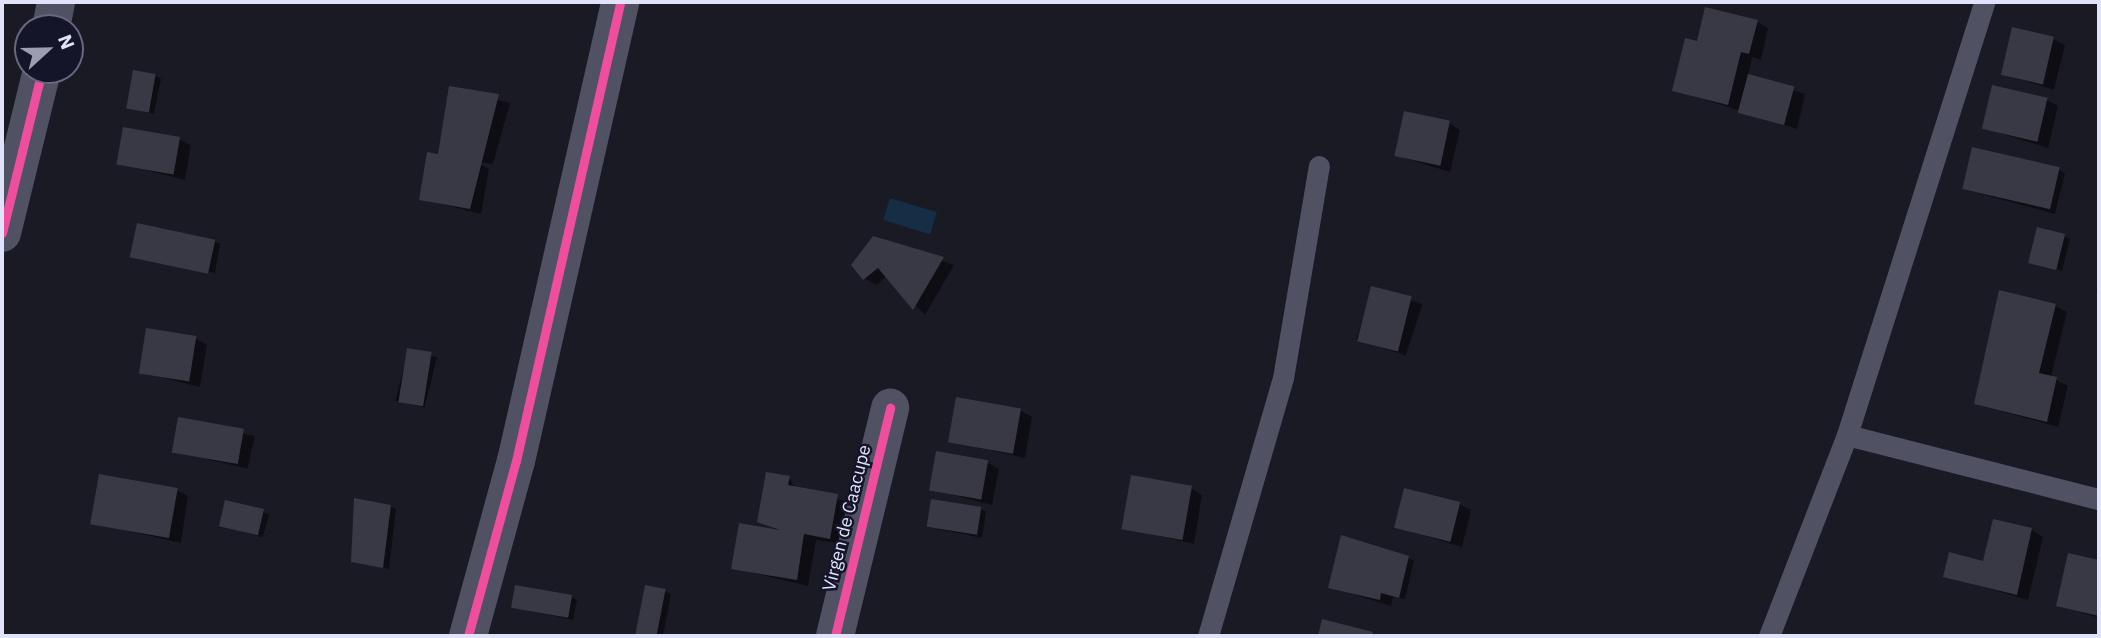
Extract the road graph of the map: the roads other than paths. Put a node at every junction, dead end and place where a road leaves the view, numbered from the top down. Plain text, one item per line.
1 (620, 2) edge
2 (1984, 2) edge
3 (39, 84) edge
4 (1319, 166) dead end
5 (2, 233) edge
6 (890, 408) dead end
7 (1847, 435) junction
8 (2099, 499) edge
9 (468, 636) edge
10 (835, 636) edge
11 (1208, 636) edge
12 (1769, 636) edge

1 - 9 street
2 - 7 lane
3 - 5 street
4 - 11 lane
6 - 10 street, Virgen de Caacupe
7 - 8 lane
7 - 12 lane

